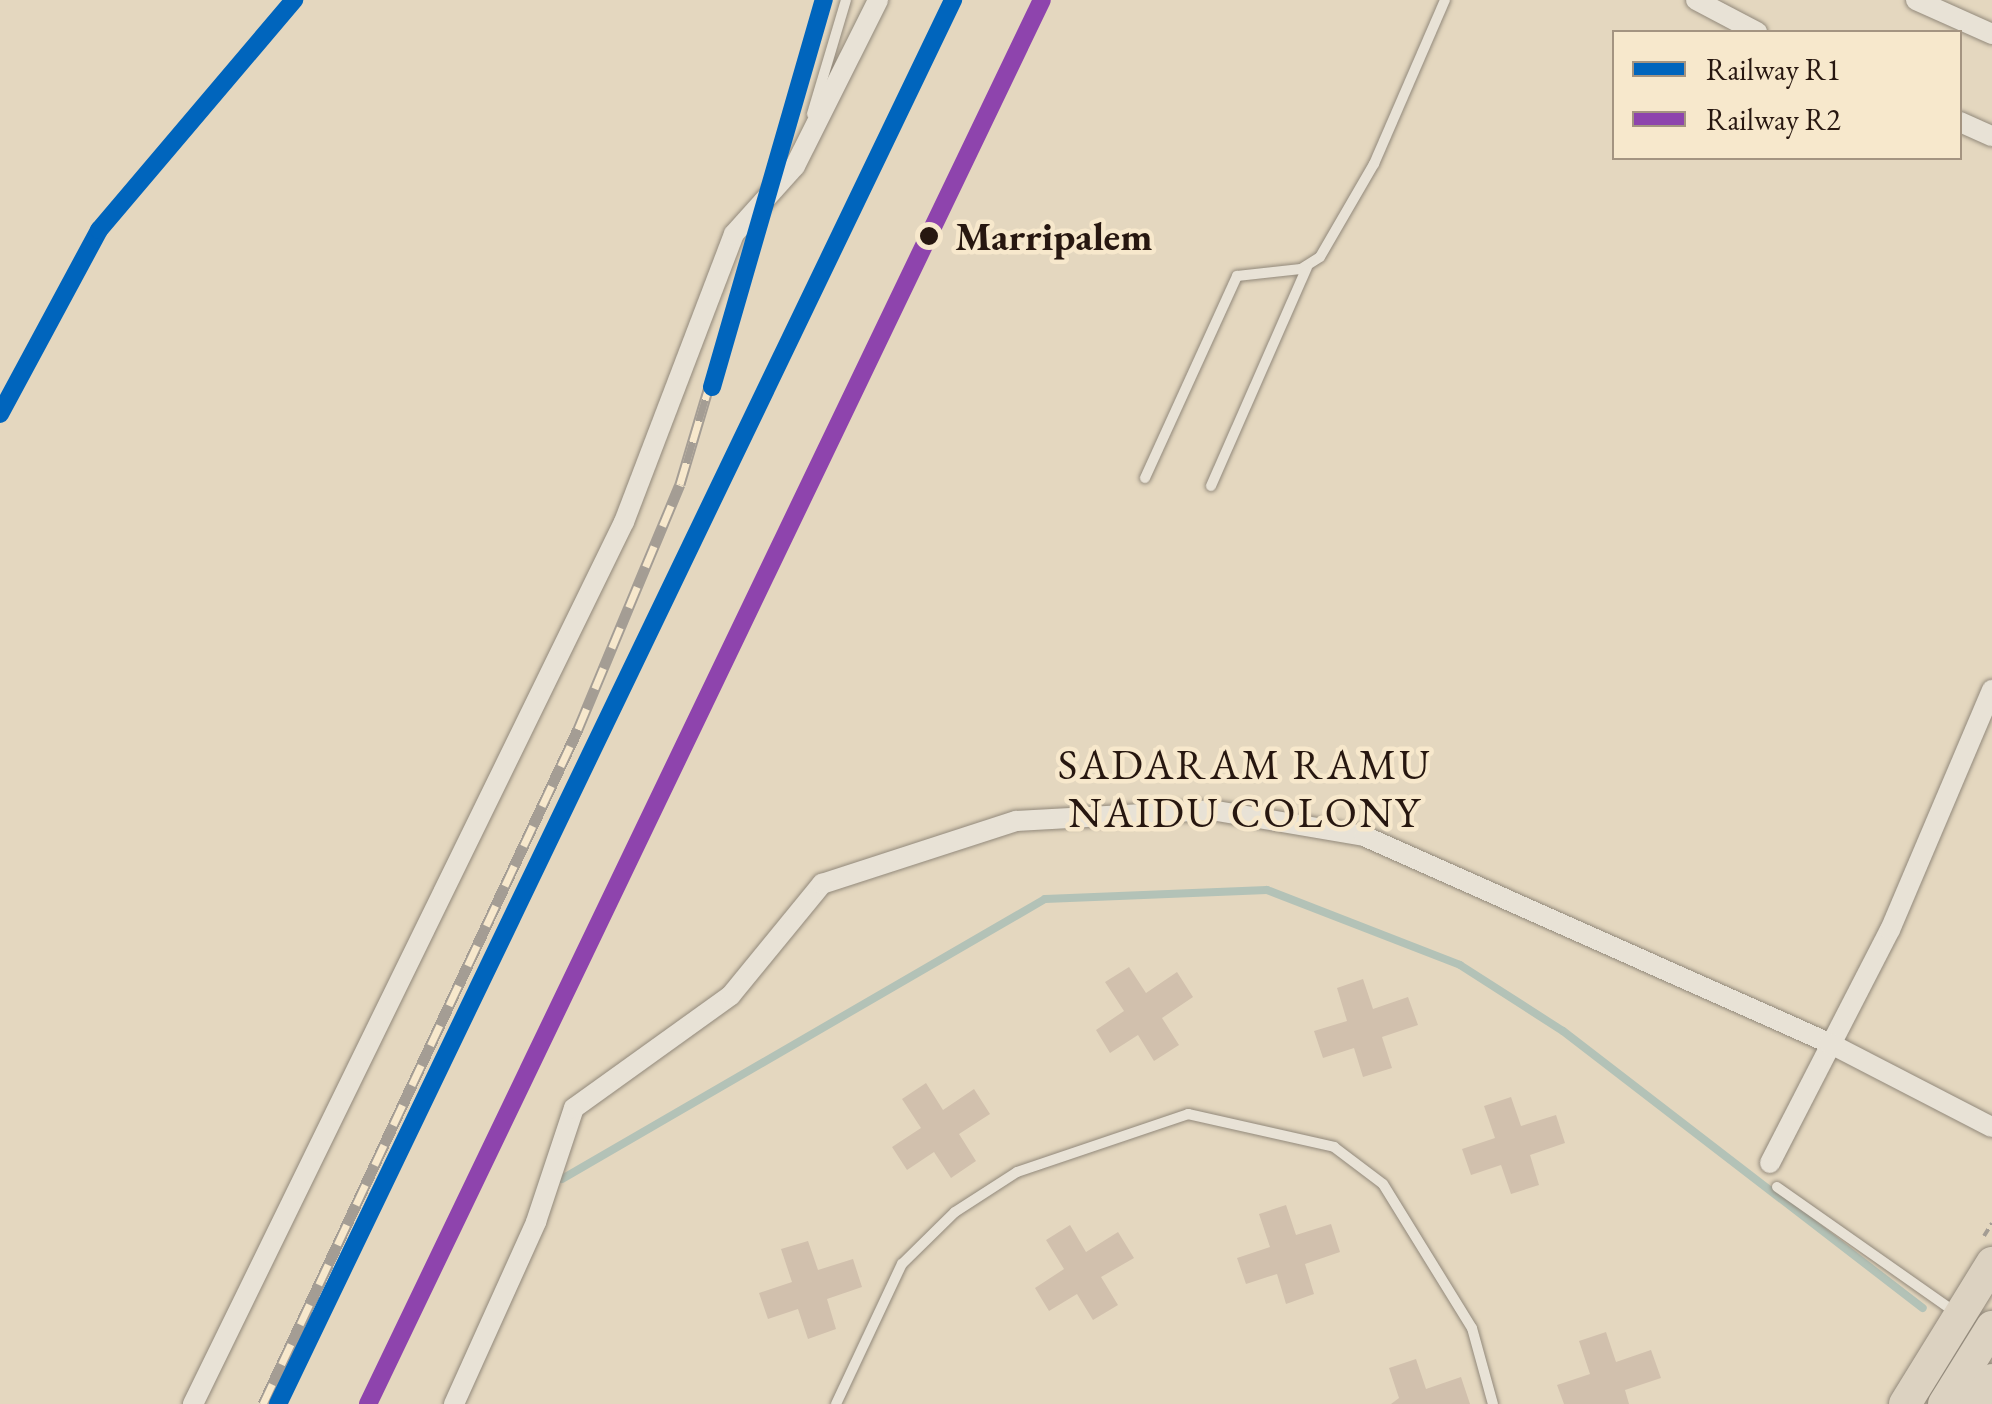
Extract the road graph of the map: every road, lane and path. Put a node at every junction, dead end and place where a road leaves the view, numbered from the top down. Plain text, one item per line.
1 (846, 0) edge
2 (878, 0) edge
3 (1444, 0) edge
4 (1696, 0) edge
5 (1929, 2) edge
6 (1731, 8) edge
7 (1755, 30) edge
8 (1992, 34) edge
9 (1962, 123) edge
10 (1992, 136) edge
11 (795, 166) junction
12 (1308, 266) junction
13 (1145, 478) dead end
14 (1211, 486) dead end
15 (1992, 690) edge
16 (1829, 1042) junction
17 (1992, 1127) edge
18 (1770, 1163) dead end
19 (1777, 1187) dead end
20 (1992, 1263) edge
21 (1960, 1316) junction
22 (1992, 1327) edge
23 (1992, 1380) edge
24 (193, 1404) edge
25 (454, 1404) edge
26 (836, 1404) edge
27 (1493, 1404) edge
28 (1905, 1404) edge
29 (1944, 1404) edge
30 (1976, 1404) edge

1 - 11 lane
2 - 11 street
3 - 12 lane
4 - 6 street
5 - 8 street
6 - 7 street
9 - 10 street
11 - 24 street
12 - 13 lane
12 - 14 lane
15 - 16 street
16 - 17 street
16 - 18 street
16 - 25 street
19 - 21 lane
20 - 21 main road
21 - 28 main road
22 - 29 main road
23 - 30 main road
26 - 27 lane

